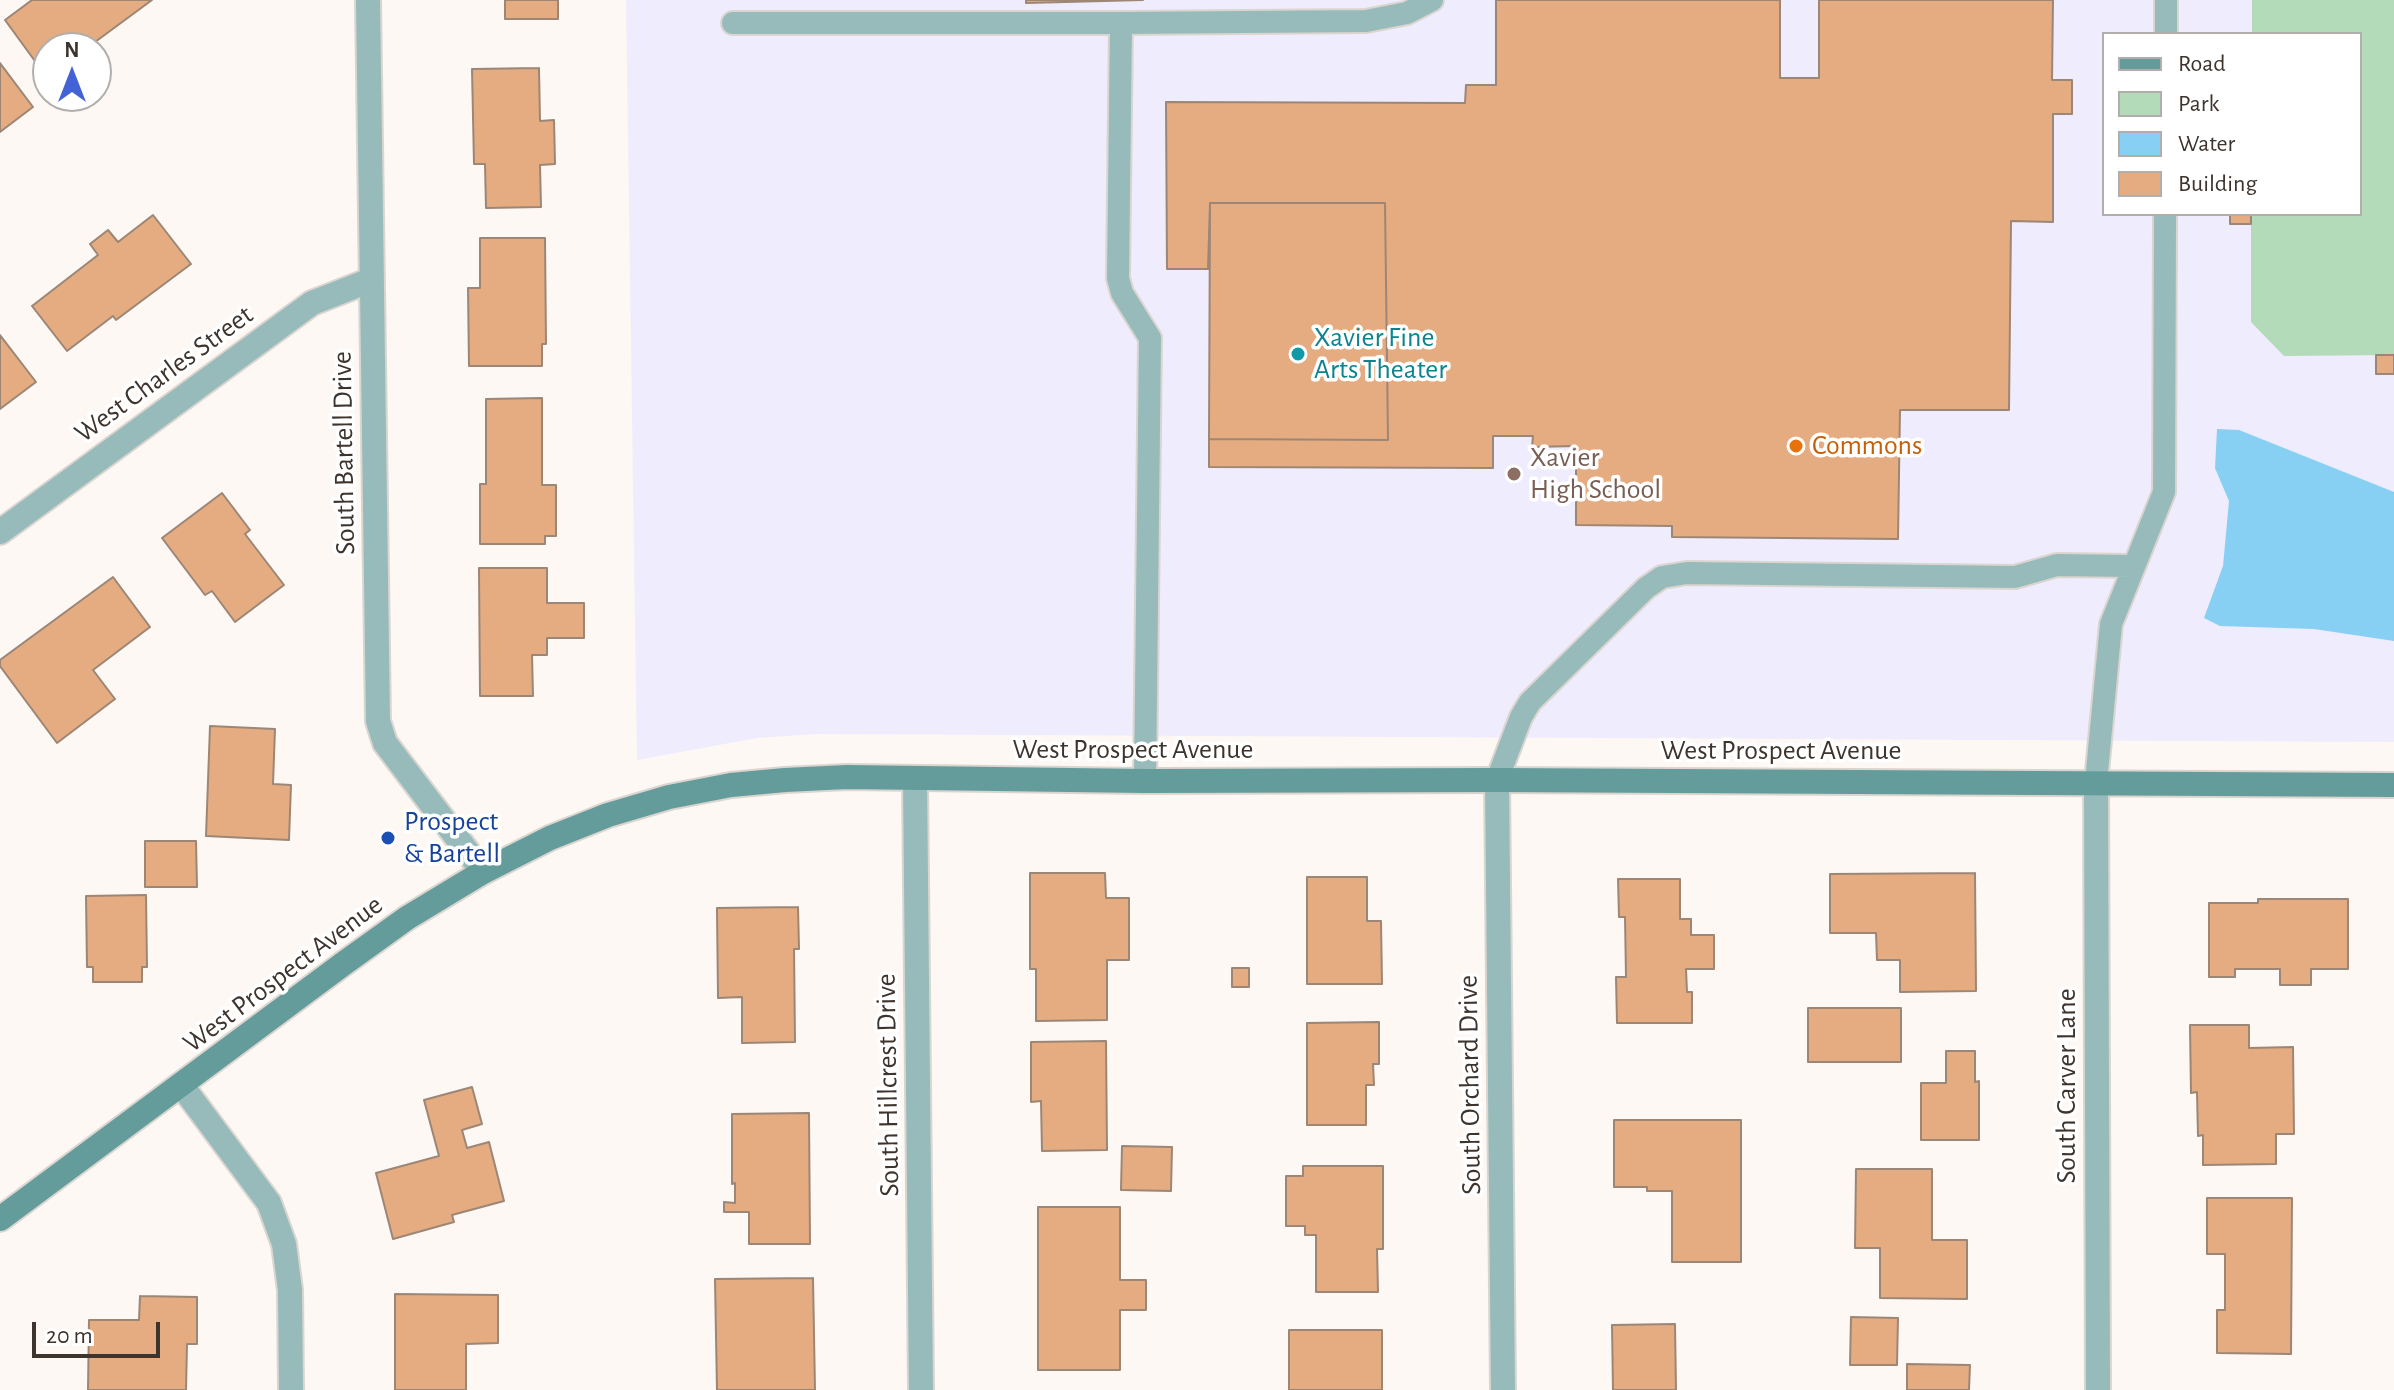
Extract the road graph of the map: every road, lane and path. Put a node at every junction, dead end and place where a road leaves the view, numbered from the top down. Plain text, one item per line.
1 (368, 0) edge
2 (1432, 0) edge
3 (2166, 0) edge
4 (733, 23) dead end
5 (1121, 23) junction
6 (2166, 32) edge
7 (2165, 216) edge
8 (371, 280) junction
9 (0, 532) edge
10 (2133, 566) junction
11 (915, 779) junction
12 (1497, 780) junction
13 (1145, 781) junction
14 (2096, 782) junction
15 (2394, 785) edge
16 (483, 872) junction
17 (182, 1086) junction
18 (0, 1219) edge
19 (291, 1390) edge
20 (921, 1390) edge
21 (1503, 1390) edge
22 (2098, 1390) edge

1 - 8 street, South Bartell Drive
2 - 5 lane
3 - 6 lane
4 - 5 lane
5 - 13 lane
7 - 10 lane
8 - 9 street, West Charles Street
8 - 16 street, South Bartell Drive
10 - 12 lane
10 - 14 lane
11 - 13 main road, West Prospect Avenue
11 - 16 main road, West Prospect Avenue
11 - 20 street, South Hillcrest Drive
12 - 13 main road, West Prospect Avenue
12 - 14 main road, West Prospect Avenue
12 - 21 street, South Orchard Drive
14 - 15 main road, West Prospect Avenue
14 - 22 street, South Carver Lane
16 - 17 main road, West Prospect Avenue
17 - 18 main road, West Prospect Avenue
17 - 19 street

